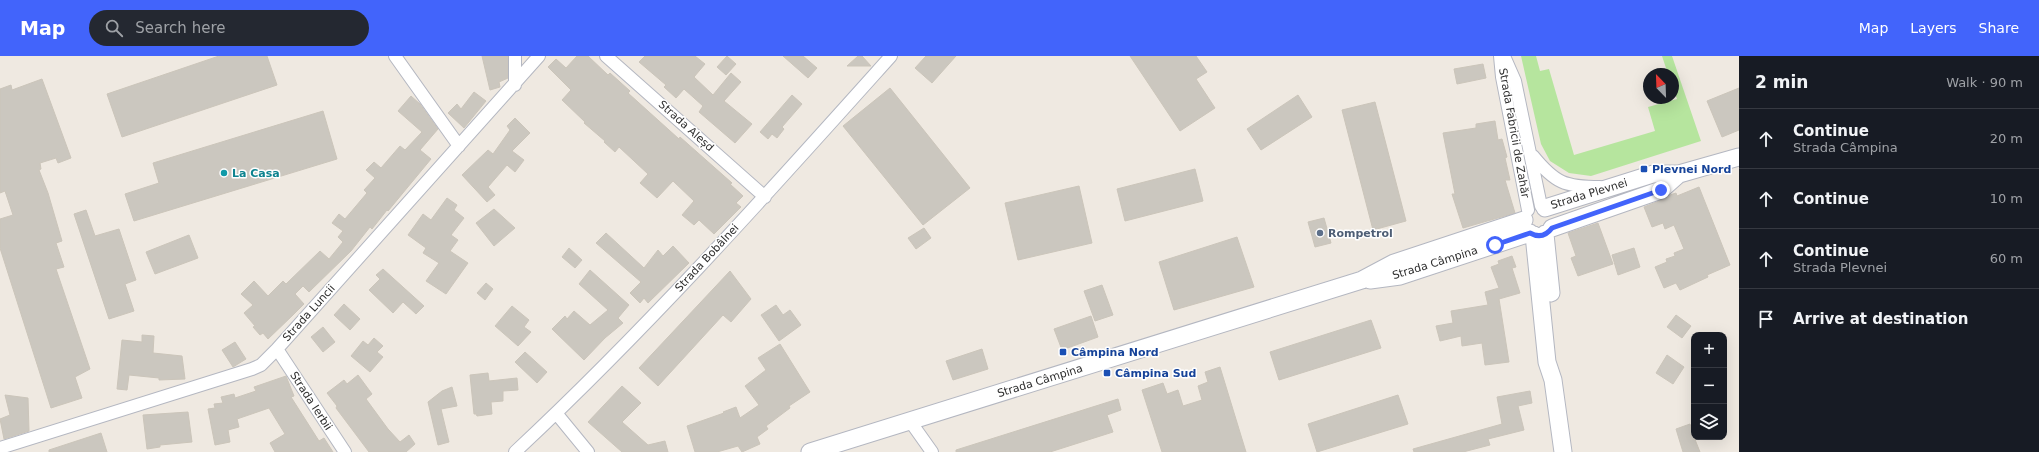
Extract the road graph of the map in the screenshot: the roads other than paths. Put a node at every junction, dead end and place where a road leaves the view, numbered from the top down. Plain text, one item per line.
1 (395, 56) edge
2 (515, 56) edge
3 (539, 56) edge
4 (606, 56) edge
5 (891, 56) edge
6 (1500, 56) edge
7 (1504, 56) edge
8 (516, 85) junction
9 (459, 146) junction
10 (1532, 155) junction
11 (1739, 157) edge
12 (1679, 174) junction
13 (1611, 187) junction
14 (765, 197) junction
15 (1537, 222) junction
16 (277, 349) junction
17 (556, 413) junction
18 (910, 421) junction
19 (0, 448) edge
20 (345, 452) edge
21 (515, 452) edge
22 (588, 452) edge
23 (810, 452) edge
24 (932, 452) edge
25 (1563, 452) edge

1 - 9 street
2 - 8 street
3 - 8 street, Strada Luncii
4 - 14 street, Strada Aleșd
5 - 14 street, Strada Bobâlnei
6 - 15 street, Strada Fabricii de Zahăr
7 - 10 street, Strada Fabricii de Zahăr
8 - 9 street, Strada Luncii
9 - 16 street, Strada Luncii
10 - 13 street
10 - 15 street, Strada Fabricii de Zahăr
11 - 12 main road, Strada Plevnei
12 - 13 main road, Strada Plevnei
12 - 15 main road, Strada Plevnei
13 - 15 main road, Strada Plevnei
14 - 17 street, Strada Bobâlnei
15 - 18 main road, Strada Câmpina
15 - 25 main road, Strada Fabricii de Zahăr
16 - 19 street, Strada Luncii
16 - 20 street, Strada Ierbii
17 - 21 street, Strada Bobâlnei
17 - 22 street
18 - 23 main road, Strada Câmpina
18 - 24 street

